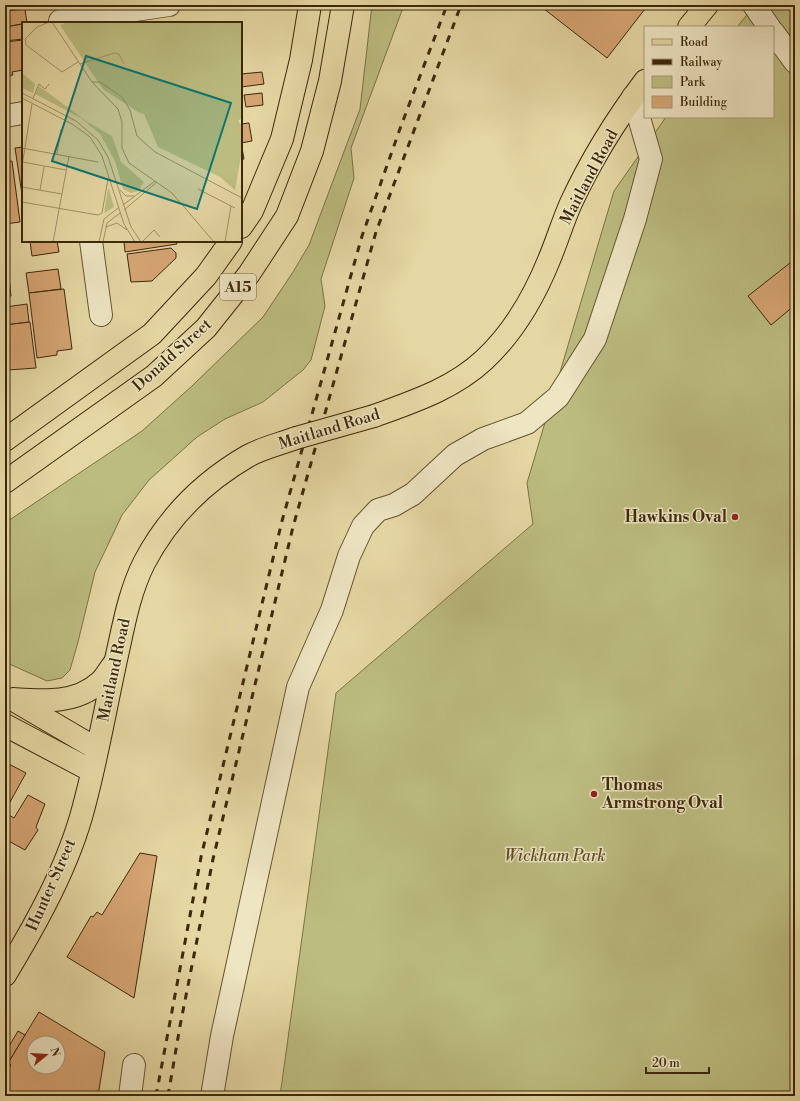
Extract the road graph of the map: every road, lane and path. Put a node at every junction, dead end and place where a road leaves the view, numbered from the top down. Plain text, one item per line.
1 (169, 5) edge
2 (310, 5) edge
3 (343, 5) edge
4 (707, 5) edge
5 (754, 5) edge
6 (60, 16) edge
7 (690, 26) edge
8 (769, 26) edge
9 (774, 33) edge
10 (795, 62) edge
11 (639, 89) edge
12 (22, 113) edge
13 (5, 116) edge
14 (242, 226) edge
15 (91, 242) edge
16 (230, 242) edge
17 (101, 315) dead end
18 (27, 425) junction
19 (5, 428) edge
20 (5, 440) edge
21 (5, 482) edge
22 (115, 662) junction
23 (9, 696) edge
24 (5, 725) edge
25 (97, 749) junction
26 (92, 771) junction
27 (82, 813) joint
28 (5, 975) edge
29 (134, 1065) dead end
30 (130, 1096) edge
31 (212, 1096) edge

1 - 6 street
2 - 14 main road
3 - 21 main road, Donald Street / A15
4 - 7 main road
5 - 8 street
9 - 10 street
11 - 22 main road, Maitland Road, bridge
11 - 31 street
12 - 13 street
15 - 17 street
16 - 18 main road, Donald Street / A15
18 - 19 street
18 - 20 main road, A15
22 - 23 main road
22 - 25 main road, Maitland Road
23 - 25 main road
24 - 26 main road
25 - 26 main road, Maitland Road
26 - 27 main road, Maitland Road
27 - 28 main road, Hunter Street
29 - 30 street

